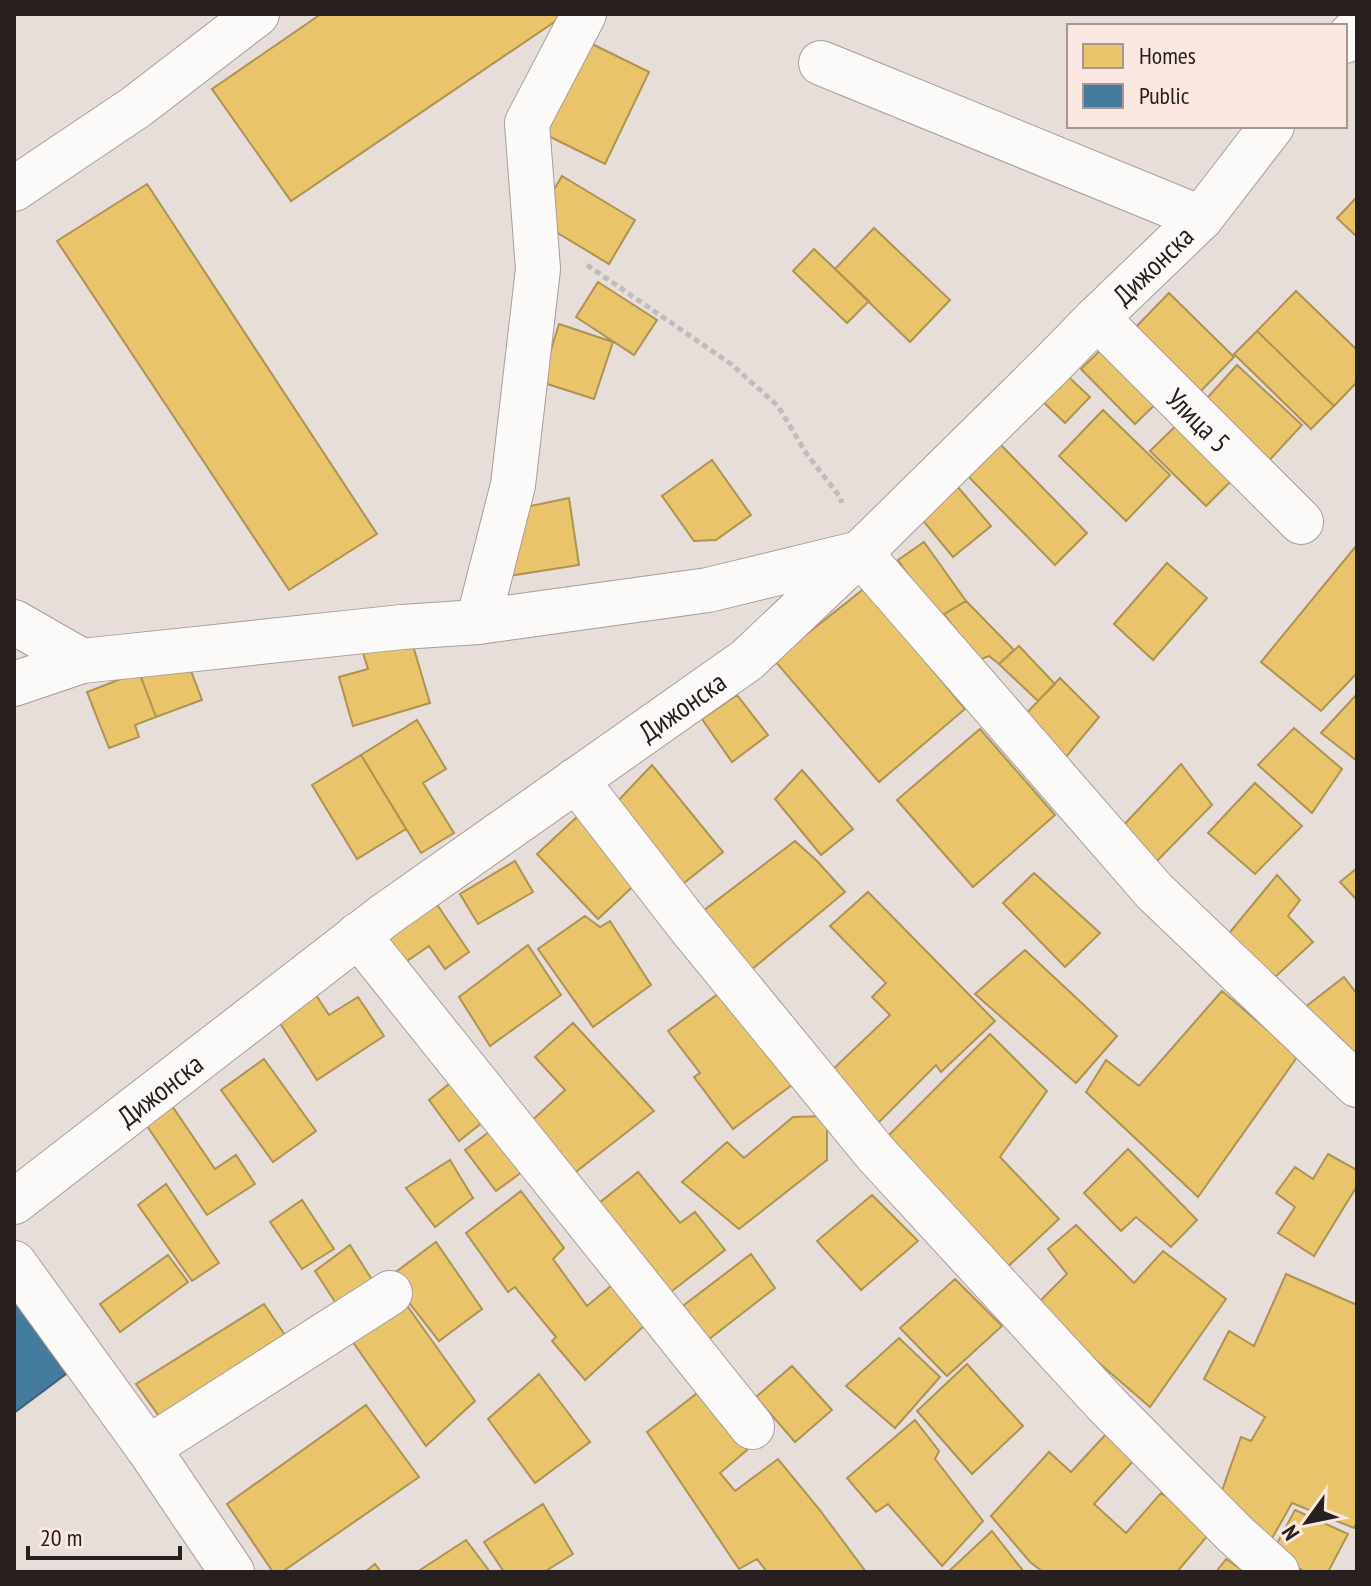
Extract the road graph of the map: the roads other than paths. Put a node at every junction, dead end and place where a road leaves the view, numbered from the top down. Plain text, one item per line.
1 (257, 14) edge
2 (584, 14) edge
3 (821, 63) dead end
4 (1270, 128) edge
5 (14, 189) edge
6 (1201, 218) junction
7 (1097, 318) junction
8 (1301, 522) dead end
9 (860, 553) junction
10 (14, 622) edge
11 (478, 622) junction
12 (82, 661) junction
13 (14, 684) edge
14 (576, 780) junction
15 (358, 935) junction
16 (1357, 1085) edge
17 (14, 1202) edge
18 (14, 1263) edge
19 (390, 1293) dead end
20 (752, 1427) dead end
21 (148, 1448) junction
22 (232, 1572) edge
23 (1277, 1572) edge

1 - 5 street
2 - 11 street
3 - 6 street
4 - 6 street, Дижонска
6 - 7 street, Дижонска
7 - 8 street, Улица 5
7 - 9 street, Дижонска
9 - 11 street
9 - 14 street, Дижонска
9 - 16 street
10 - 12 street
11 - 12 street
12 - 13 street
14 - 15 street, Дижонска
14 - 23 street
15 - 17 street, Дижонска
15 - 20 street
18 - 21 street
19 - 21 street
21 - 22 street

